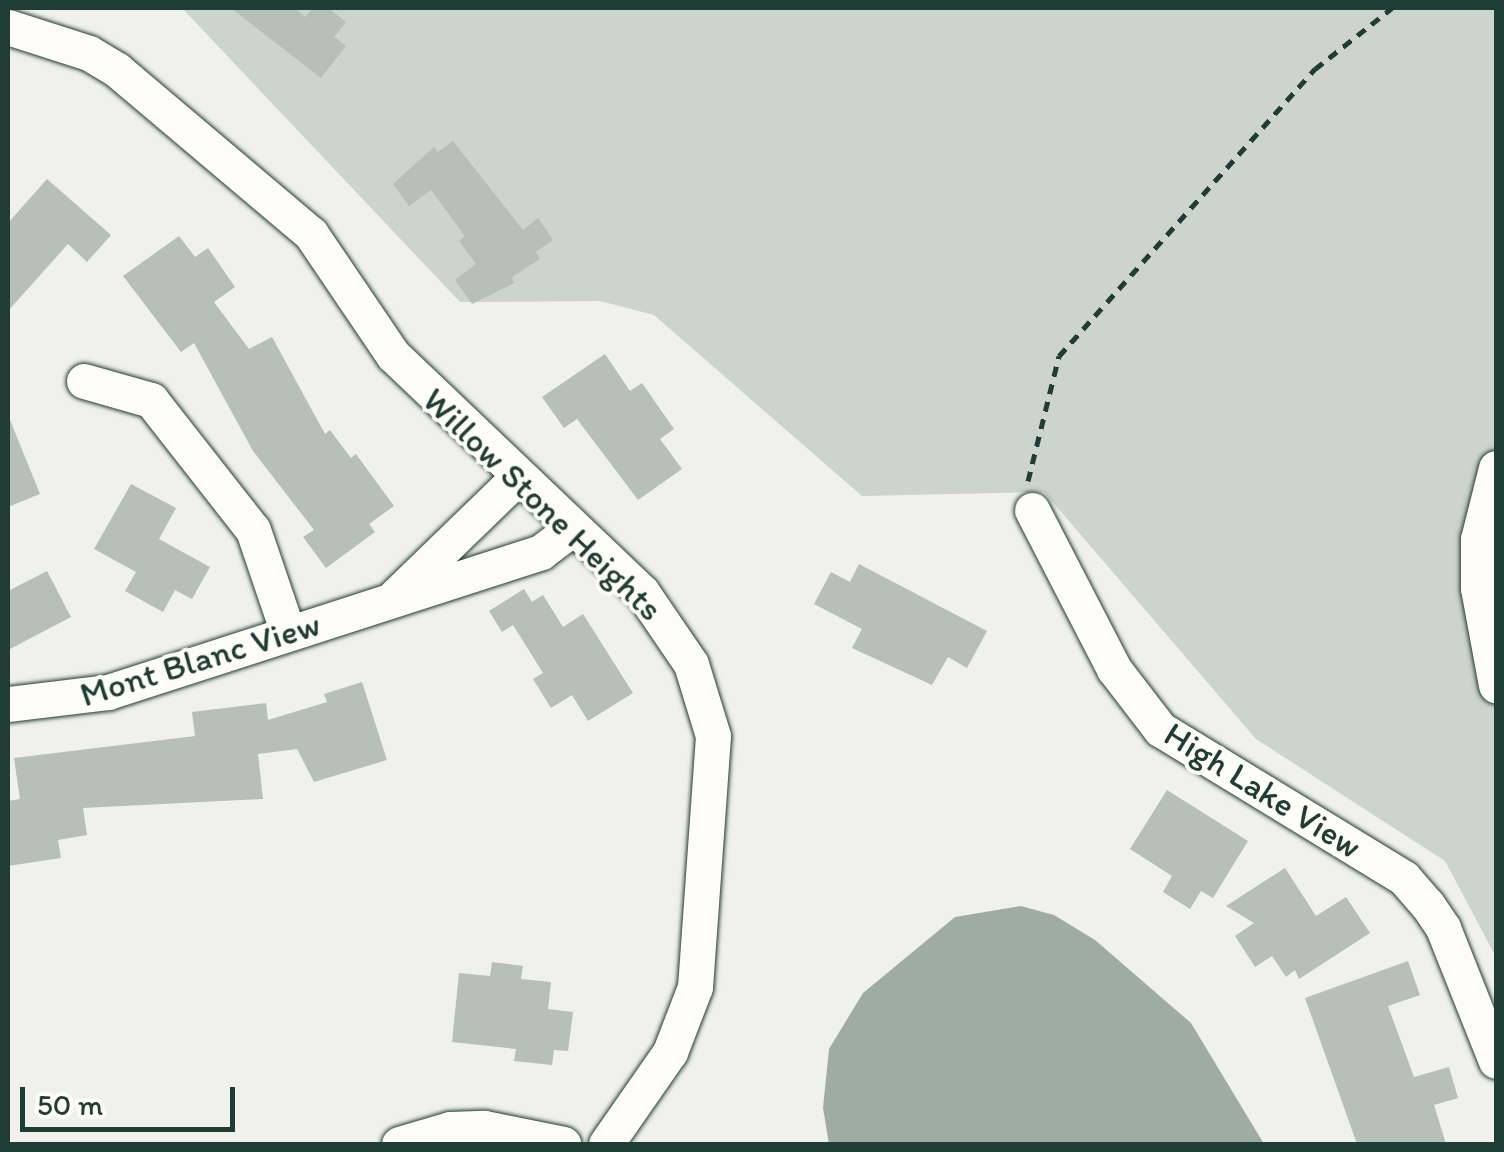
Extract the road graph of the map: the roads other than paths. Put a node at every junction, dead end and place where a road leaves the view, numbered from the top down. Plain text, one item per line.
1 (8, 27) edge
2 (84, 380) dead end
3 (1496, 468) edge
4 (517, 478) junction
5 (1032, 510) road end
6 (572, 529) junction
7 (390, 601) junction
8 (288, 633) junction
9 (1496, 686) edge
10 (8, 704) edge
11 (1496, 1061) edge
12 (399, 1144) edge
13 (563, 1144) edge
14 (606, 1144) edge

1 - 4 street, Willow Stone Heights
2 - 8 street
3 - 9 street
4 - 6 street, Willow Stone Heights
4 - 7 street
5 - 11 street, High Lake View
6 - 7 street, Mont Blanc View
6 - 14 street, Willow Stone Heights
7 - 8 street, Mont Blanc View
8 - 10 street, Mont Blanc View
12 - 13 street

